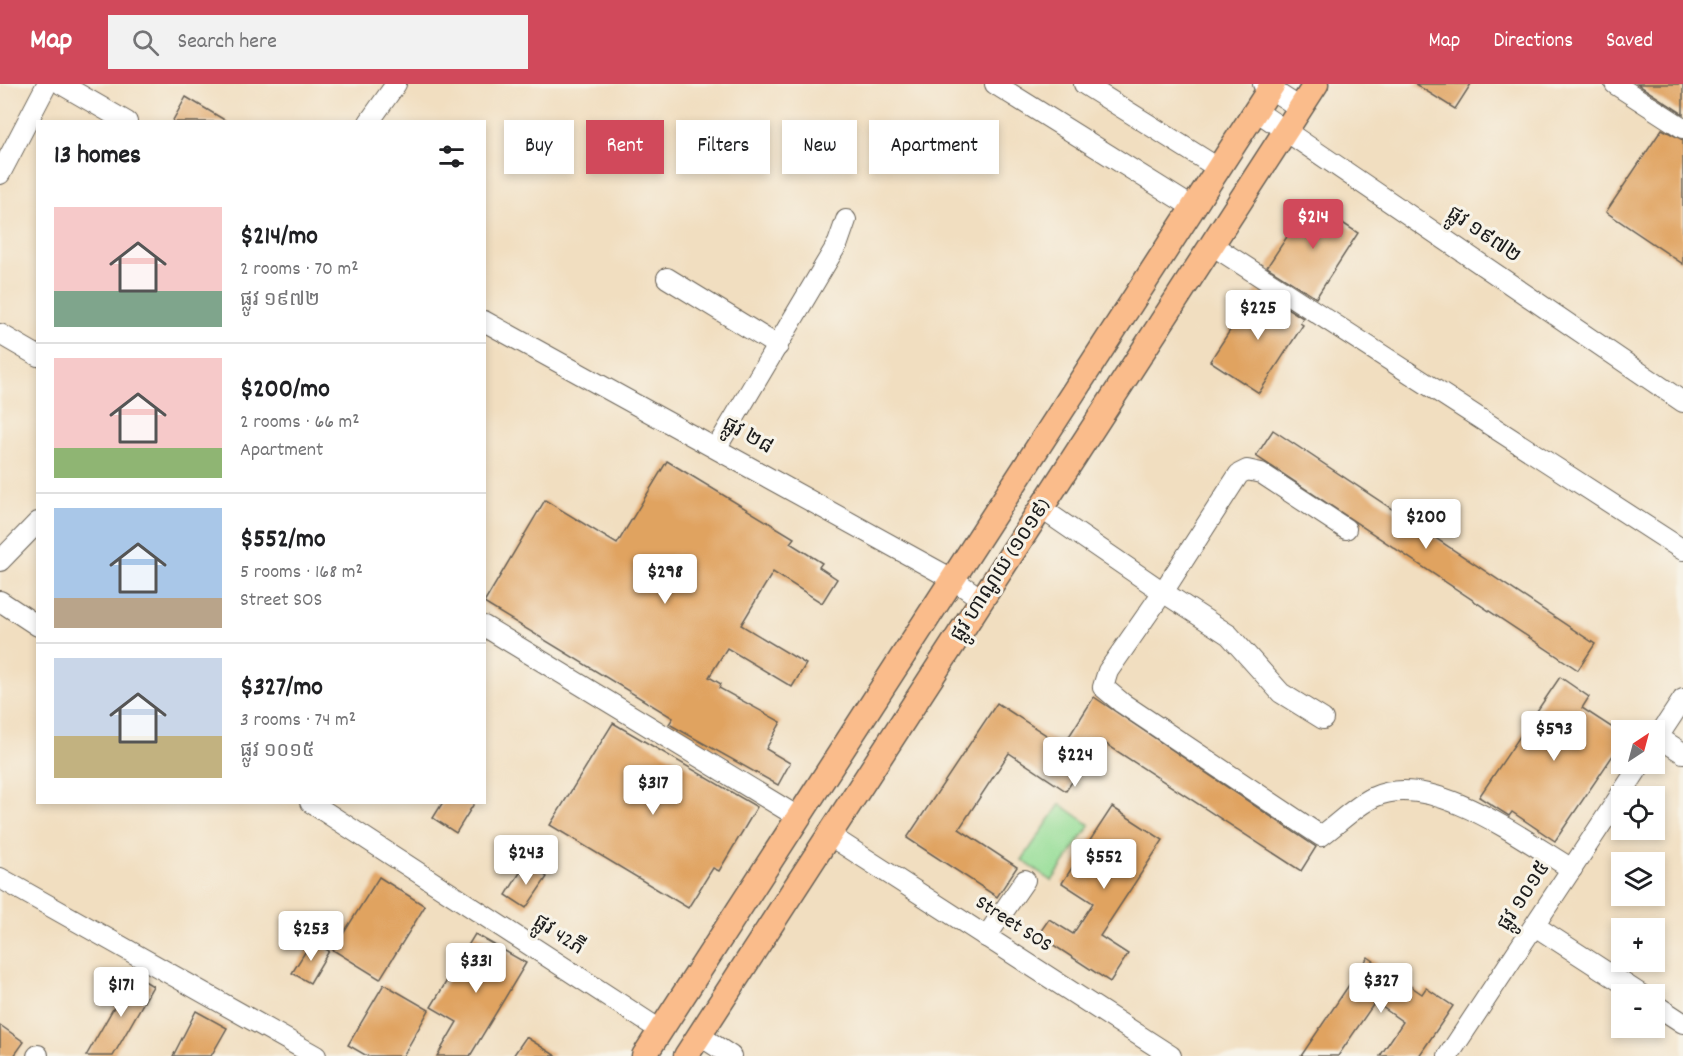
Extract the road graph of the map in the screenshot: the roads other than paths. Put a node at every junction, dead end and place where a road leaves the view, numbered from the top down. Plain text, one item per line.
1 (47, 84) edge
2 (61, 84) edge
3 (396, 84) edge
4 (995, 84) edge
5 (1084, 84) edge
6 (1316, 84) edge
7 (1615, 84) edge
8 (1269, 85) edge
9 (1300, 108) junction
10 (1255, 110) junction
11 (124, 120) edge
12 (370, 120) edge
13 (1683, 128) edge
14 (1286, 130) junction
15 (1218, 168) junction
16 (0, 174) edge
17 (1192, 207) junction
18 (846, 220) dead end
19 (1212, 245) junction
20 (667, 279) dead end
21 (486, 322) edge
22 (0, 334) edge
23 (778, 346) junction
24 (36, 355) edge
25 (1683, 402) edge
26 (717, 447) junction
27 (1042, 509) junction
28 (36, 524) edge
29 (1346, 529) dead end
30 (1683, 550) edge
31 (0, 561) edge
32 (954, 580) junction
33 (1163, 591) junction
34 (983, 600) junction
35 (0, 601) edge
36 (36, 625) edge
37 (486, 627) edge
38 (1683, 699) edge
39 (1323, 719) dead end
40 (1665, 726) edge
41 (1665, 744) edge
42 (1683, 753) edge
43 (1634, 774) edge
44 (313, 804) edge
45 (798, 817) junction
46 (829, 835) junction
47 (1572, 869) junction
48 (0, 878) edge
49 (1025, 880) dead end
50 (1534, 926) junction
51 (986, 937) junction
52 (1624, 984) edge
53 (1665, 1011) edge
54 (1683, 1023) edge
55 (660, 1030) junction
56 (699, 1035) junction
57 (316, 1056) edge
58 (644, 1056) edge
59 (686, 1056) edge
60 (731, 1056) edge
61 (1171, 1056) edge
62 (1448, 1056) edge

1 - 16 street
2 - 11 street
3 - 12 street
4 - 17 street
5 - 15 street
6 - 9 main road, ផ្លូវ ហាណូយ (១០១៩)
7 - 13 street
8 - 9 street
8 - 10 main road, ផ្លូវ ហាណូយ (១០១៩)
9 - 14 main road, ផ្លូវ ហាណូយ (១០១៩)
10 - 14 street, ផ្លូវ ១៩៧២
10 - 15 main road, ផ្លូវ ហាណូយ (១០១៩)
14 - 19 main road, ផ្លូវ ហាណូយ (១០១៩)
14 - 25 street, ផ្លូវ ១៩៧២
15 - 17 main road, ផ្លូវ ហាណូយ (១០១៩)
17 - 32 main road, ផ្លូវ ហាណូយ (១០១៩)
18 - 23 street
19 - 27 main road, ផ្លូវ ហាណូយ (១០១៩)
19 - 30 street
20 - 23 street
21 - 26 street, ផ្លូវ ២៨
22 - 24 street
23 - 26 street
26 - 32 street, ផ្លូវ ២៨
27 - 33 street
27 - 34 main road, ផ្លូវ ហាណូយ (១០១៩)
28 - 31 street
29 - 33 street
32 - 34 street, ផ្លូវ ២៨
32 - 45 main road, ផ្លូវ ហាណូយ (១០១៩)
33 - 39 street
33 - 47 street
34 - 46 main road, ផ្លូវ ហាណូយ (១០១៩)
35 - 36 street
37 - 45 street
38 - 40 street
41 - 42 street
43 - 47 street, ផ្លូវ ១០១៥
44 - 55 street, ផ្លូវ 42ភី
45 - 55 main road, ផ្លូវ ហាណូយ (១០១៩)
46 - 51 street, Street SOS
46 - 56 main road, ផ្លូវ ហាណូយ (១០១៩)
47 - 50 street, ផ្លូវ ១០១៥
48 - 57 street
49 - 51 street
50 - 52 street
50 - 62 street, ផ្លូវ ១០១៥
51 - 61 street, Street SOS
53 - 54 street
55 - 58 main road, ផ្លូវ ហាណូយ (១០១៩)
56 - 59 main road, ផ្លូវ ហាណូយ (១០១៩)
56 - 60 street

